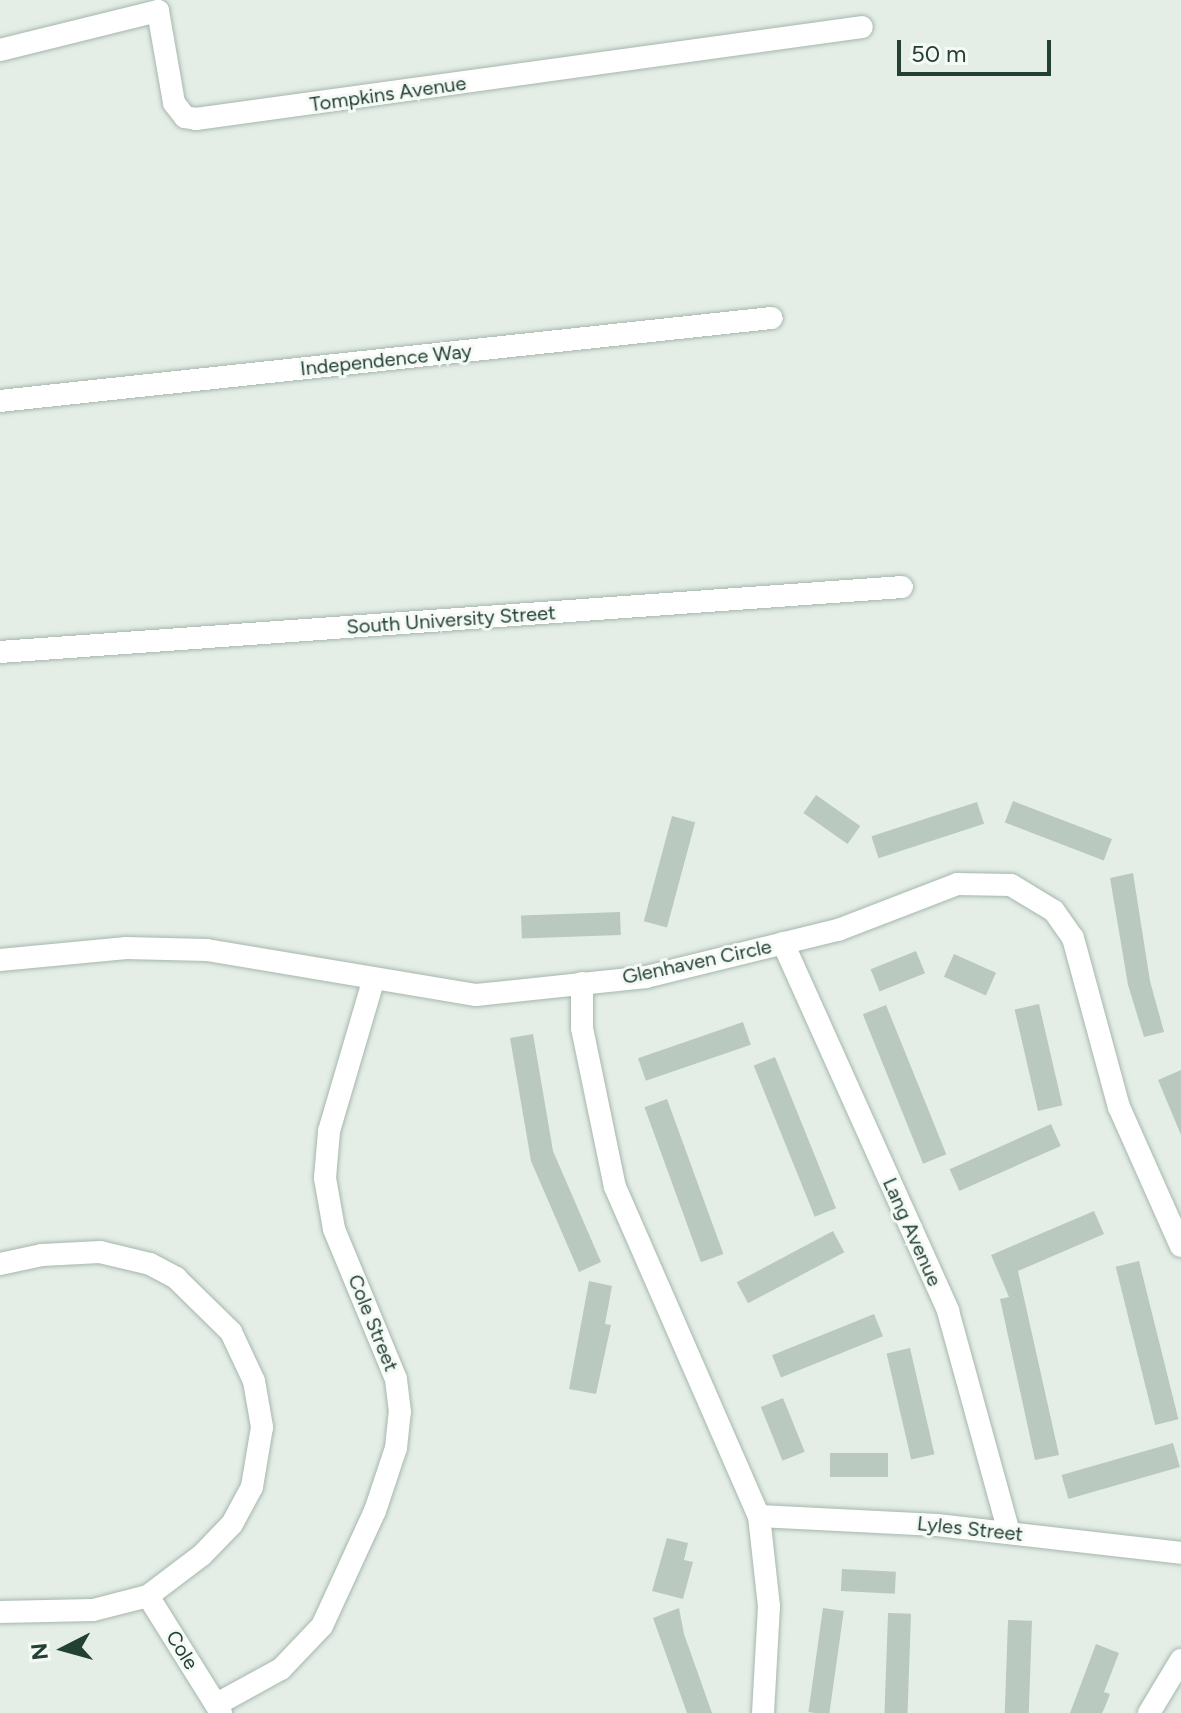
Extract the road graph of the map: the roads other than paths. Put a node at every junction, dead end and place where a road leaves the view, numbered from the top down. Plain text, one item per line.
1 (162, 6) edge
2 (862, 27) dead end
3 (0, 50) edge
4 (772, 318) dead end
5 (0, 401) edge
6 (902, 587) dead end
7 (0, 652) edge
8 (783, 943) junction
9 (0, 960) edge
10 (374, 978) junction
11 (582, 983) junction
12 (1181, 1246) edge
13 (0, 1264) edge
14 (759, 1516) junction
15 (1009, 1533) junction
16 (1181, 1553) edge
17 (148, 1596) junction
18 (0, 1612) edge
19 (1181, 1660) edge
20 (219, 1708) edge
21 (763, 1713) edge
22 (1149, 1713) edge

1 - 2 street, Tompkins Avenue
1 - 3 street, Tompkins Avenue
4 - 5 street, Independence Way
6 - 7 street, South University Street
8 - 11 street, Glenhaven Circle
8 - 12 street, Glenhaven Circle
8 - 15 street, Lang Avenue
9 - 10 street, Glenhaven Circle
10 - 11 street, Glenhaven Circle
10 - 20 street, Cole Street
11 - 14 street
13 - 17 street
14 - 15 street, Lyles Street
14 - 21 street
15 - 16 street, Lyles Street
17 - 18 street
17 - 20 street, Cole
19 - 22 street

